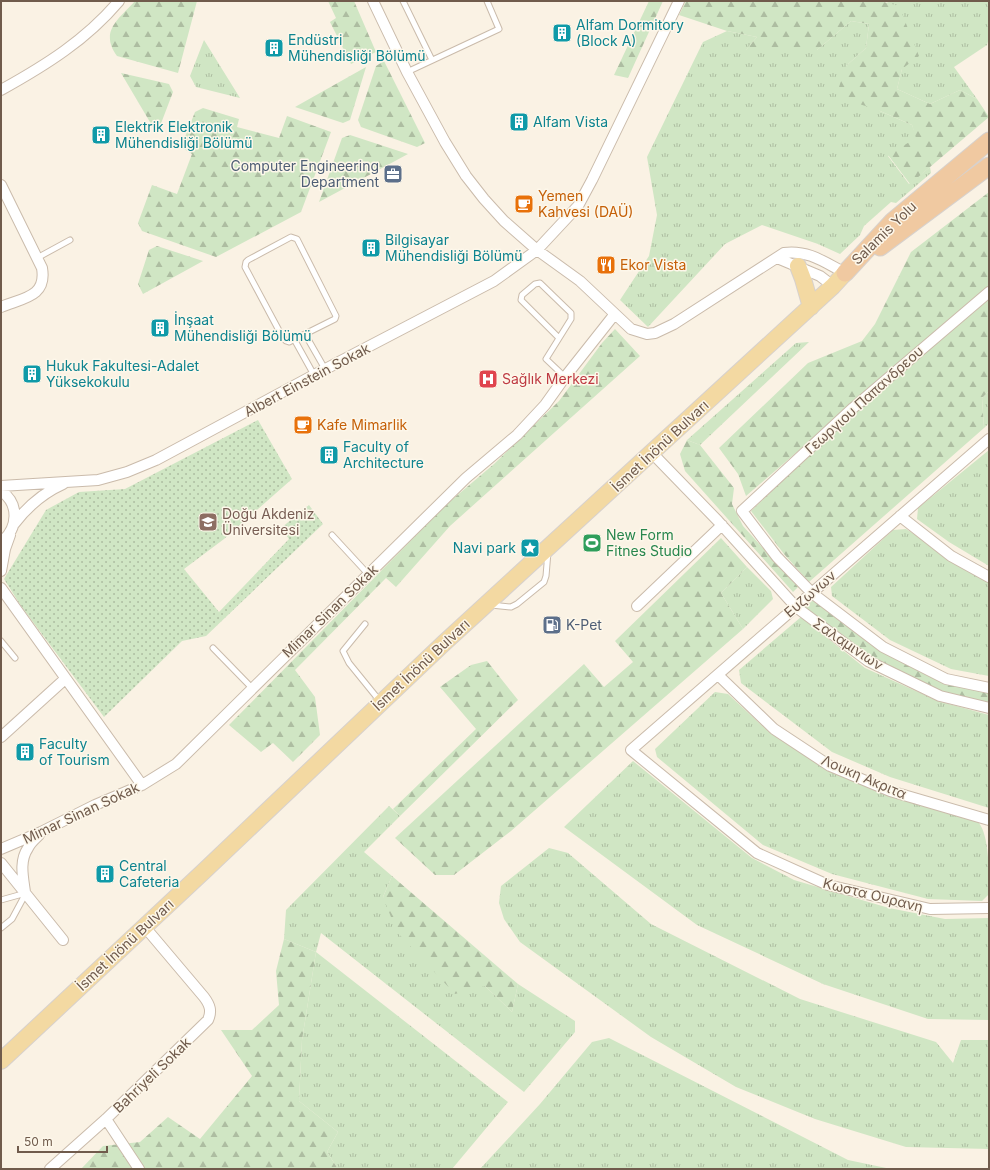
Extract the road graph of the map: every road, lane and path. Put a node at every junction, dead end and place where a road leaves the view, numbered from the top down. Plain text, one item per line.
1 (119, 1) edge
2 (374, 1) edge
3 (403, 1) edge
4 (487, 1) edge
5 (679, 1) edge
6 (432, 60) junction
7 (407, 72) junction
8 (1, 90) edge
9 (989, 141) edge
10 (989, 166) edge
11 (1, 185) edge
12 (70, 240) dead end
13 (537, 250) junction
14 (37, 258) junction
15 (777, 258) junction
16 (798, 266) junction
17 (845, 273) junction
18 (833, 286) junction
19 (989, 292) edge
20 (1, 307) edge
21 (811, 307) junction
22 (614, 315) junction
23 (305, 334) junction
24 (560, 338) junction
25 (294, 339) junction
26 (325, 369) junction
27 (314, 375) junction
28 (565, 377) junction
29 (989, 439) edge
30 (652, 453) junction
31 (66, 482) junction
32 (1, 486) edge
33 (1, 491) edge
34 (742, 511) joint
35 (900, 516) junction
36 (720, 523) junction
37 (13, 527) junction
38 (332, 535) dead end
39 (1, 542) edge
40 (549, 548) junction
41 (1, 570) edge
42 (368, 574) junction
43 (989, 577) edge
44 (1, 588) edge
45 (812, 593) junction
46 (486, 605) junction
47 (637, 606) dead end
48 (796, 607) junction
49 (365, 624) dead end
50 (1, 641) edge
51 (213, 648) dead end
52 (14, 658) dead end
53 (718, 675) junction
54 (65, 678) junction
55 (252, 688) junction
56 (989, 688) edge
57 (381, 703) junction
58 (989, 708) edge
59 (1, 737) edge
60 (631, 750) joint
61 (142, 785) junction
62 (989, 820) edge
63 (41, 832) junction
64 (1, 849) edge
65 (1, 863) edge
66 (26, 893) junction
67 (1, 900) edge
68 (989, 908) edge
69 (144, 926) junction
70 (1, 928) edge
71 (63, 940) dead end
72 (1, 1061) edge
73 (106, 1119) junction
74 (50, 1169) edge
75 (139, 1169) edge

1 - 8 street
2 - 7 street
3 - 6 lane
4 - 6 lane
5 - 13 street, Albert Einstein Sokak
6 - 7 lane
7 - 13 street
9 - 17 highway, Salamis Yolu
10 - 17 highway, Salamis Yolu
11 - 14 street
12 - 14 lane
13 - 22 street
13 - 26 street, Albert Einstein Sokak
14 - 20 street
15 - 16 street
15 - 17 street
15 - 22 street
16 - 18 street
16 - 21 main road
17 - 18 main road, İsmet İnönü Bulvarı
18 - 21 main road, İsmet İnönü Bulvarı
19 - 34 street, Γεωργιου Παπανδρεου
21 - 30 main road, İsmet İnönü Bulvarı
22 - 28 street, Mimar Sinan Sokak
23 - 25 lane
23 - 25 lane
23 - 26 lane
24 - 24 lane
24 - 28 lane
25 - 27 lane
26 - 27 street, Albert Einstein Sokak
27 - 31 street, Albert Einstein Sokak
28 - 42 street, Mimar Sinan Sokak
29 - 35 street, Ευζωνων
30 - 36 street, Σαλαμινιων
30 - 40 main road, İsmet İnönü Bulvarı
31 - 32 street, Albert Einstein Sokak
31 - 37 street
33 - 37 street
34 - 45 street, Σαλαμινιων
35 - 43 street
35 - 45 street, Ευζωνων
36 - 47 street
36 - 48 street, Σαλαμινιων
37 - 39 street
37 - 41 street
38 - 42 lane
40 - 46 main road, İsmet İnönü Bulvarı
40 - 46 lane
42 - 55 street, Mimar Sinan Sokak
44 - 54 street
45 - 48 street, Ευζωνων
45 - 56 street, Σαλαμινιων
46 - 57 main road, İsmet İnönü Bulvarı
48 - 53 street, Ευζωνων
48 - 58 street, Σαλαμινιων
49 - 57 lane
50 - 52 lane
51 - 55 lane
53 - 60 street, Ευζωνων
53 - 62 street, Λουκη Ακριτα
54 - 59 street
54 - 61 street
55 - 61 street, Mimar Sinan Sokak
57 - 69 main road, İsmet İnönü Bulvarı
60 - 68 street, Κωστα Ουρανη
61 - 63 street, Mimar Sinan Sokak
63 - 64 street, Mimar Sinan Sokak
63 - 66 street
65 - 66 street
66 - 67 lane
66 - 70 lane
66 - 71 street
69 - 72 main road, İsmet İnönü Bulvarı
69 - 73 street, Bahriyeli Sokak
73 - 74 street, Bahriyeli Sokak
73 - 75 street

